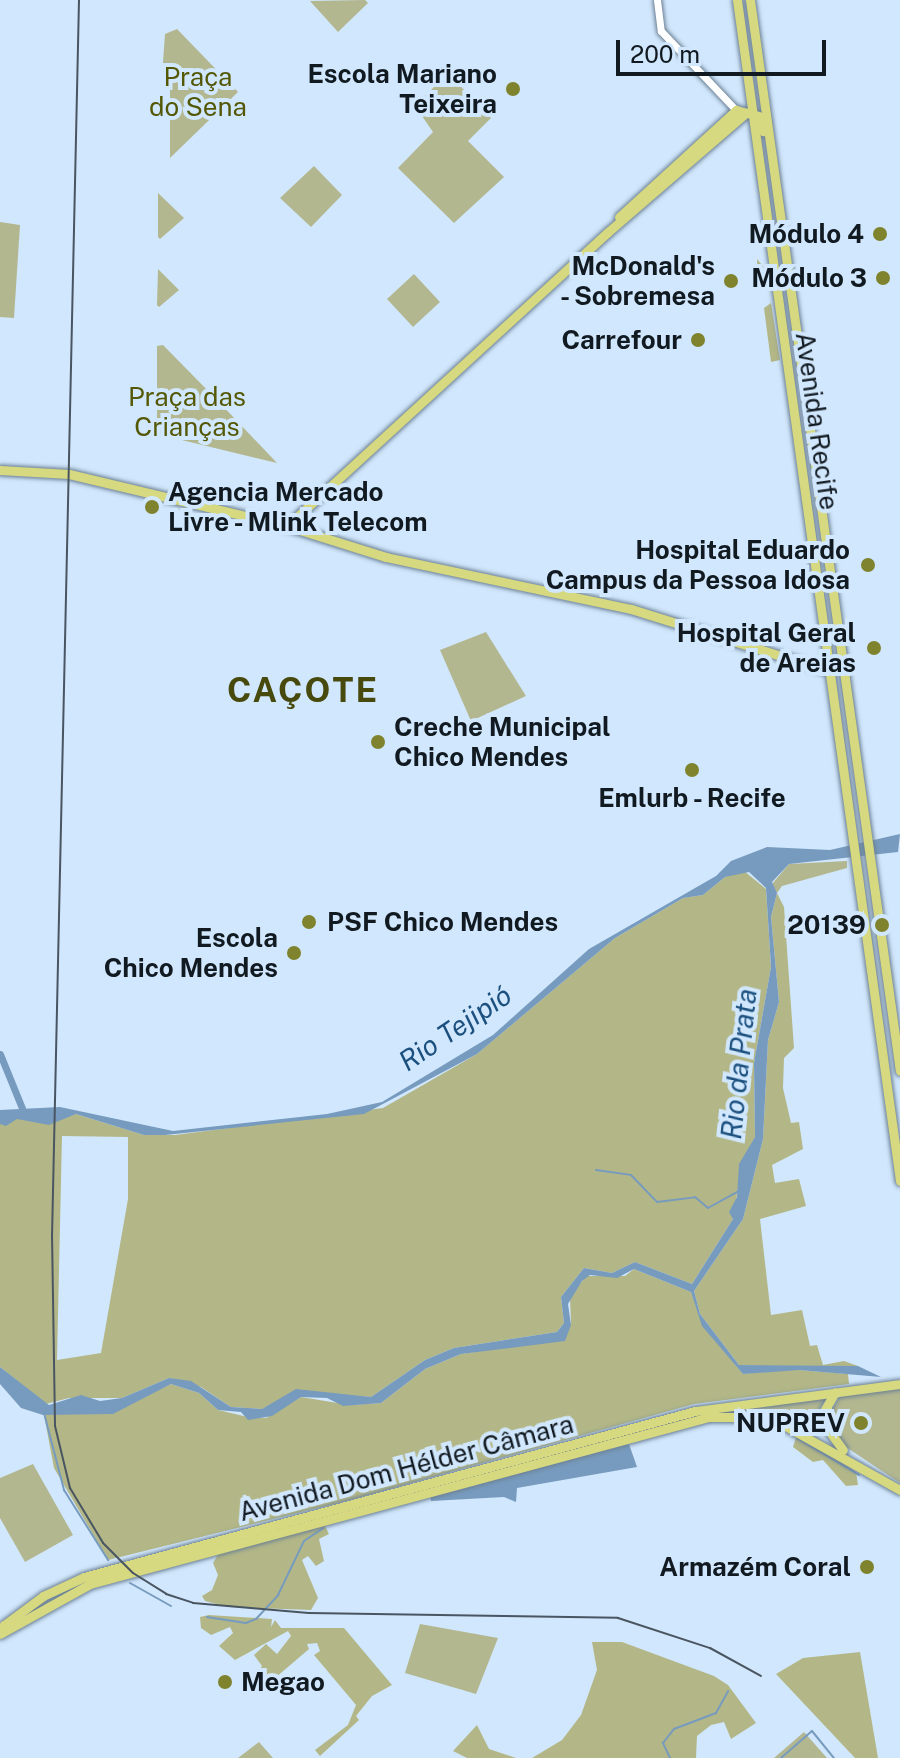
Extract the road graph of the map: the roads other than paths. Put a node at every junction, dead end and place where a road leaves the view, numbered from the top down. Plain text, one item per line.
1 (657, 0) edge
2 (737, 0) edge
3 (750, 0) edge
4 (745, 112) junction
5 (732, 125) junction
6 (753, 132) junction
7 (782, 220) junction
8 (608, 232) junction
9 (0, 470) edge
10 (287, 526) junction
11 (829, 671) junction
12 (900, 1071) edge
13 (900, 1181) edge
14 (900, 1382) edge
15 (836, 1393) junction
16 (793, 1429) junction
17 (870, 1474) junction
18 (900, 1490) edge
19 (4, 1630) edge

1 - 4 street
2 - 4 main road, Avenida Recife
3 - 7 main road, Avenida Recife
4 - 5 main road
4 - 6 main road, Avenida Recife
4 - 7 main road
4 - 8 main road
5 - 6 main road
5 - 8 main road
6 - 11 main road, Avenida Recife
7 - 12 main road, Avenida Recife
8 - 10 main road
9 - 10 main road
10 - 11 main road
11 - 13 main road, Avenida Recife
14 - 15 main road, Avenida Dom Hélder Câmara
15 - 16 main road
15 - 17 main road
15 - 19 main road, Avenida Dom Hélder Câmara
16 - 17 main road, Avenida Dom Hélder Câmara
16 - 19 main road, Avenida Dom Hélder Câmara
17 - 18 main road, Avenida Dom Hélder Câmara

